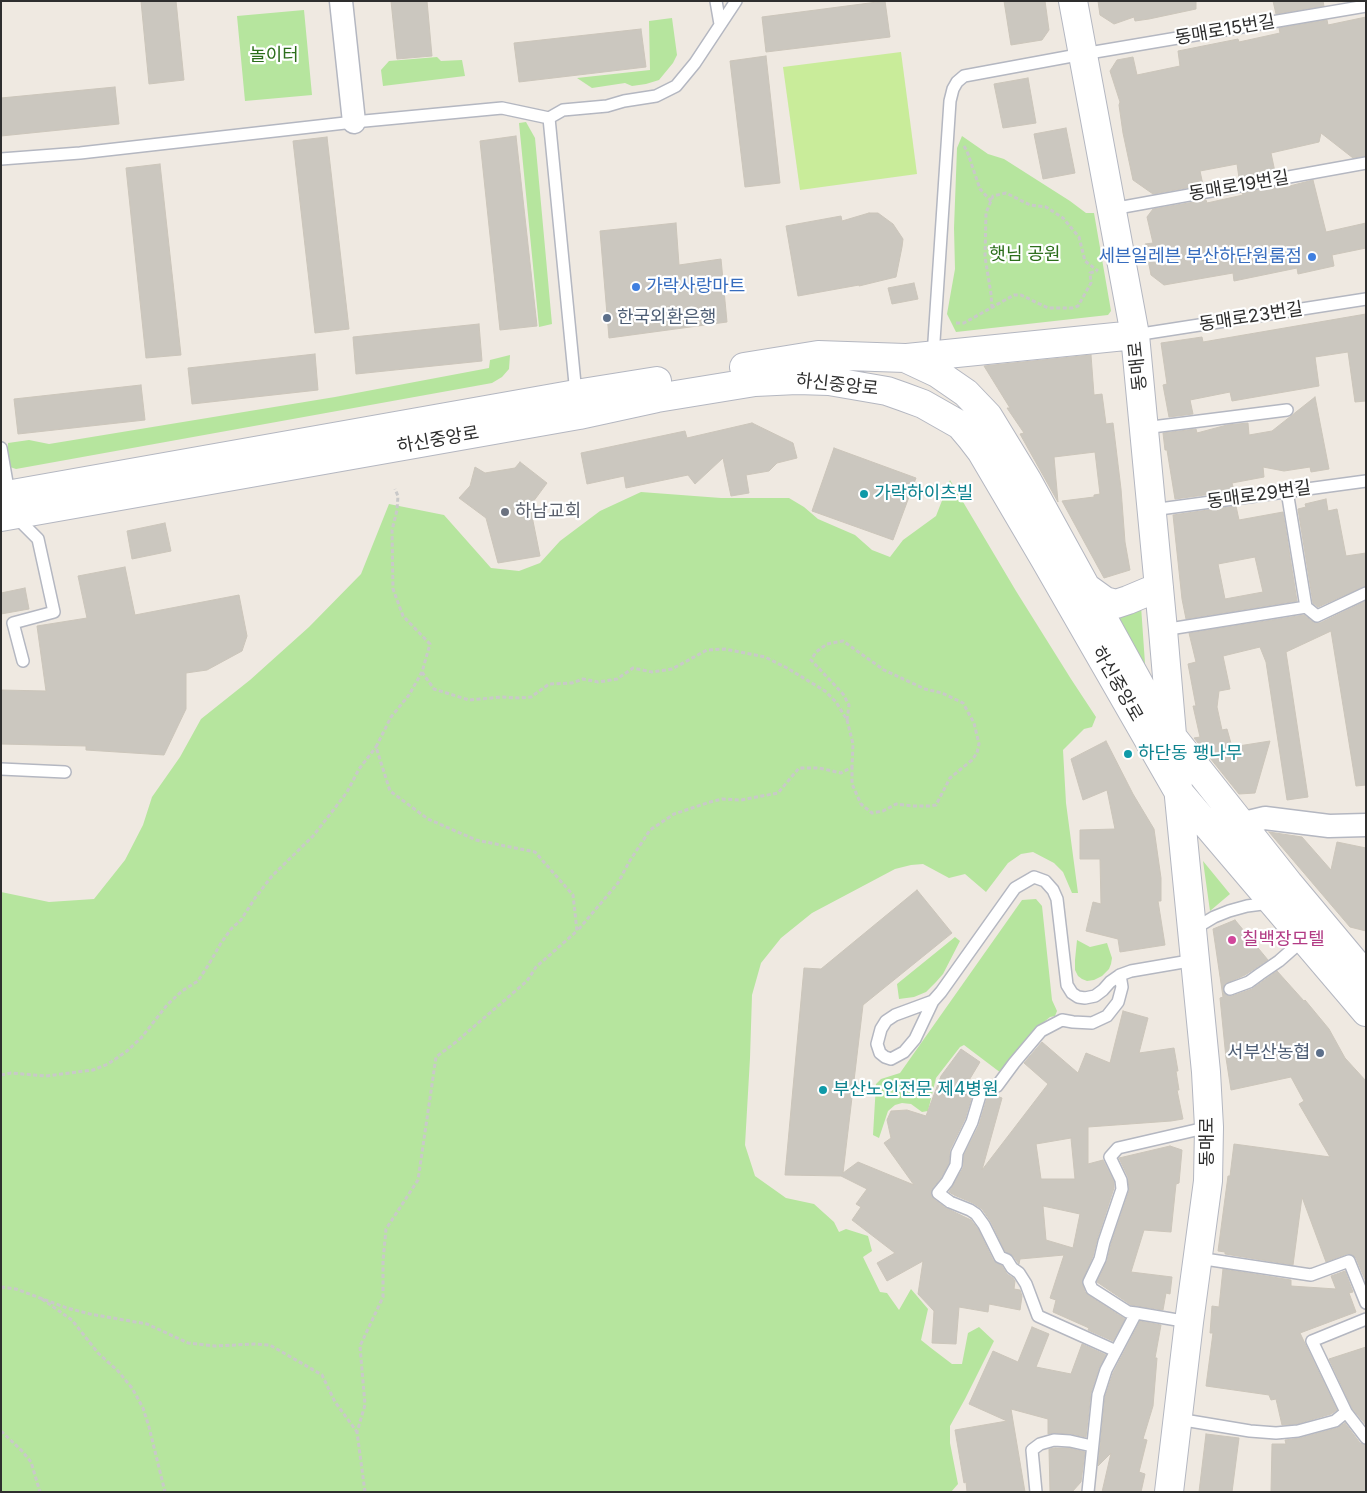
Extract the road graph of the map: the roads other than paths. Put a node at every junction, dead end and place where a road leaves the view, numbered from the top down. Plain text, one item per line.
1 (342, 1) edge
2 (716, 1) edge
3 (736, 1) edge
4 (1074, 1) edge
5 (1366, 6) edge
6 (720, 24) junction
7 (1083, 54) junction
8 (549, 118) junction
9 (354, 122) junction
10 (1, 159) edge
11 (1366, 162) edge
12 (1112, 210) junction
13 (1366, 299) edge
14 (1135, 335) junction
15 (933, 356) junction
16 (905, 358) junction
17 (578, 404) junction
18 (1287, 410) dead end
19 (1144, 428) junction
20 (1, 448) edge
21 (1366, 481) edge
22 (1287, 491) junction
23 (6, 505) edge
24 (1152, 510) junction
25 (1159, 587) junction
26 (1086, 588) junction
27 (1366, 594) edge
28 (1306, 607) junction
29 (1164, 630) junction
30 (23, 661) dead end
31 (1172, 736) junction
32 (1, 768) edge
33 (65, 772) dead end
34 (1178, 791) junction
35 (1366, 825) edge
36 (1242, 826) junction
37 (1273, 903) junction
38 (1193, 930) junction
39 (1304, 939) junction
40 (1195, 960) junction
41 (1120, 974) junction
42 (1366, 976) edge
43 (1230, 989) dead end
44 (933, 1002) junction
45 (1366, 1012) edge
46 (1209, 1127) junction
47 (1198, 1258) junction
48 (1366, 1303) edge
49 (1136, 1313) junction
50 (1366, 1319) edge
51 (1189, 1322) junction
52 (1116, 1351) junction
53 (1346, 1412) junction
54 (1178, 1419) junction
55 (1366, 1438) edge
56 (1092, 1446) junction
57 (1036, 1492) edge
58 (1088, 1492) edge
59 (1169, 1492) edge

1 - 9 street
2 - 6 lane
3 - 6 lane
4 - 7 street, 동매로
5 - 7 lane, 동매로15번길
6 - 8 lane
7 - 12 street, 동매로
7 - 15 lane, 동매로15번길
8 - 9 lane
8 - 17 lane
9 - 10 lane
11 - 12 lane, 동매로19번길
12 - 14 street, 동매로
13 - 14 lane, 동매로23번길
14 - 15 street
14 - 19 street, 동매로
15 - 16 street
16 - 17 street, 하신중앙로
16 - 26 street, 하신중앙로
17 - 23 street, 하신중앙로
17 - 34 street, 하신중앙로
18 - 19 lane
19 - 24 street, 동매로
20 - 23 lane
21 - 22 lane, 동매로29번길
22 - 24 lane, 동매로29번길
22 - 28 lane
23 - 30 lane
24 - 25 street, 동매로
25 - 26 street
25 - 29 street, 동매로
26 - 31 street, 하신중앙로
27 - 28 lane
28 - 29 lane
29 - 31 street, 동매로
31 - 34 street, 동매로
31 - 36 street, 하신중앙로
32 - 33 lane
34 - 37 street, 하신중앙로
34 - 38 street, 동매로
35 - 36 street
36 - 42 street, 하신중앙로
37 - 38 lane
37 - 39 street, 하신중앙로
38 - 40 street, 동매로
39 - 43 lane
39 - 45 street, 하신중앙로
40 - 41 lane
40 - 46 street, 동매로
41 - 44 lane
41 - 52 lane
44 - 44 lane
46 - 47 street, 동매로
46 - 49 lane
47 - 48 lane
47 - 51 street, 동매로
49 - 51 lane
49 - 52 lane
50 - 53 lane
51 - 54 street, 동매로
52 - 56 lane
53 - 54 lane
53 - 55 lane
54 - 59 street, 동매로
56 - 57 lane
56 - 58 lane

